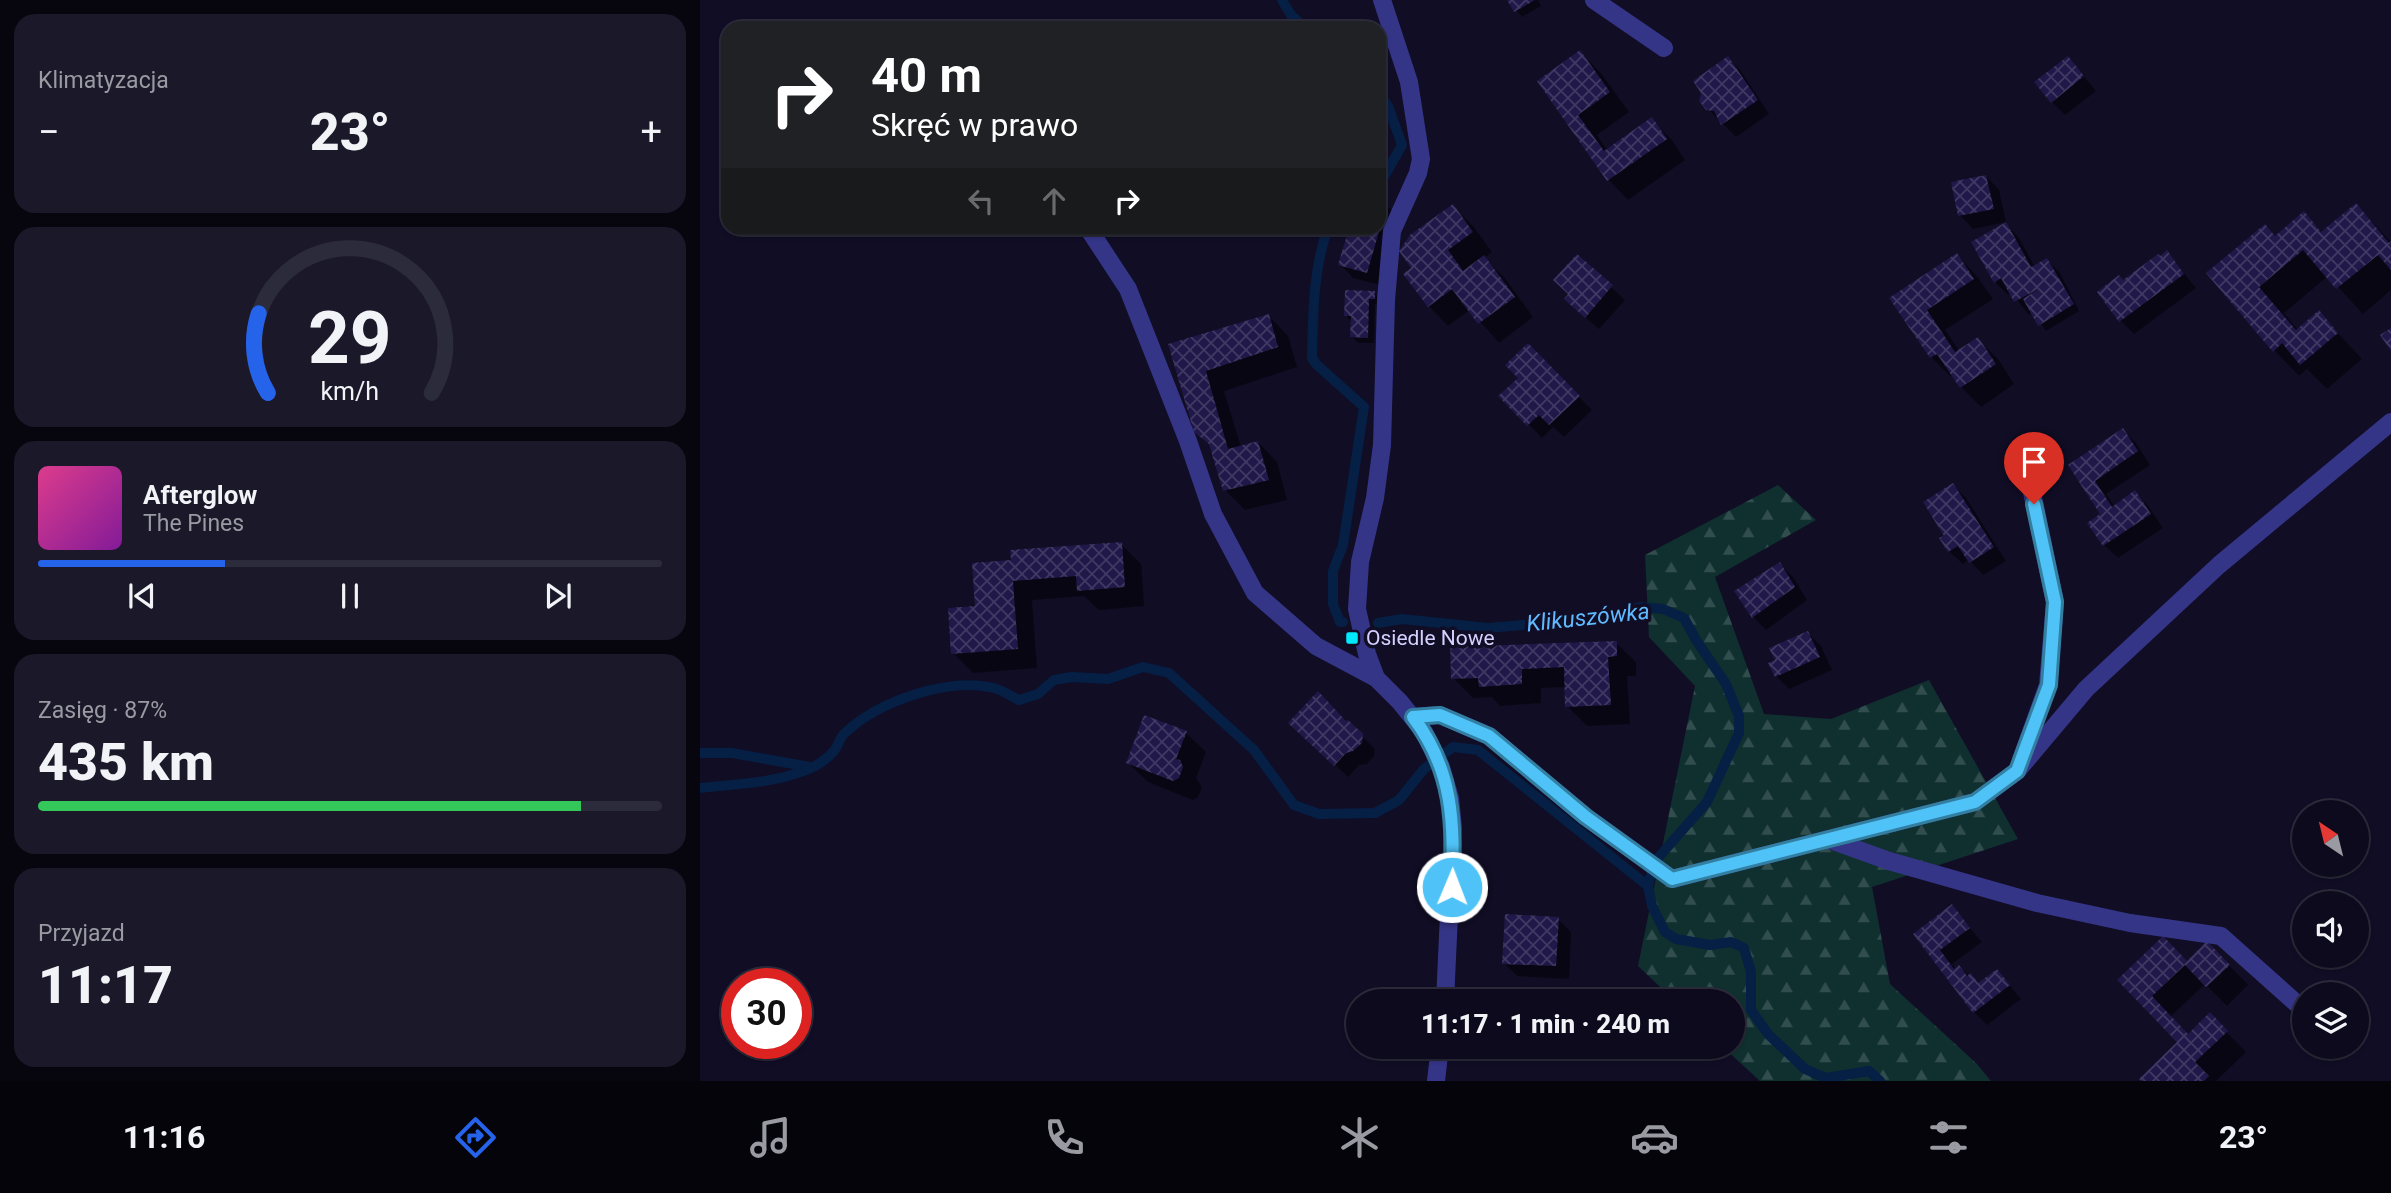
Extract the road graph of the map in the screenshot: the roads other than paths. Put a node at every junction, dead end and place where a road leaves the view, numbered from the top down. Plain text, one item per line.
1 (1382, 0) edge
2 (1594, 0) edge
3 (1664, 48) dead end
4 (1093, 235) edge
5 (2391, 422) edge
6 (2029, 478) dead end
7 (1376, 678) junction
8 (1413, 717) junction
9 (2017, 771) junction
10 (1828, 839) junction
11 (1446, 989) edge
12 (2292, 999) edge
13 (1439, 1059) edge
14 (1436, 1081) edge

1 - 7 street
2 - 3 street
4 - 7 street
5 - 9 street
6 - 9 street
7 - 8 street
8 - 10 street
8 - 11 street
9 - 10 street
10 - 12 street
13 - 14 street

